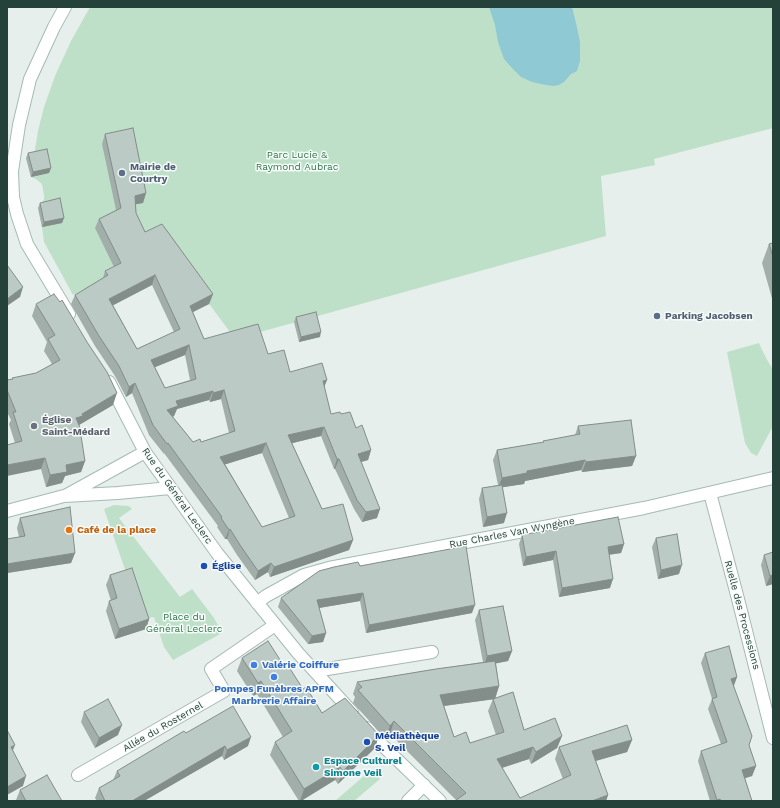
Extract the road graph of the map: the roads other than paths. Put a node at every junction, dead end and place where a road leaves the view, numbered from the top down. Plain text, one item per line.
1 (66, 7) edge
2 (9, 172) edge
3 (74, 323) edge
4 (105, 374) edge
5 (145, 452) junction
6 (773, 478) edge
7 (170, 488) junction
8 (710, 492) junction
9 (64, 496) junction
10 (7, 511) edge
11 (257, 603) junction
12 (275, 625) junction
13 (432, 652) dead end
14 (315, 671) junction
15 (773, 738) edge
16 (78, 775) dead end
17 (424, 785) junction
18 (408, 801) edge
19 (440, 801) edge

1 - 2 street
2 - 3 street
4 - 5 street, Rue du Général Leclerc
5 - 7 street, Rue du Général Leclerc
5 - 9 street
6 - 8 street, Rue Charles Van Wyngène
7 - 9 street
7 - 11 street, Rue du Général Leclerc
8 - 11 street, Rue Charles Van Wyngène
8 - 15 street, Ruelle des Processions
9 - 10 street
11 - 12 street, Rue du Général Leclerc
12 - 14 street, Rue du Général Leclerc
12 - 16 street, Allée du Rosternel
13 - 14 street
14 - 17 street, Rue du Général Leclerc
17 - 18 street
17 - 19 street, Rue du Général Leclerc

